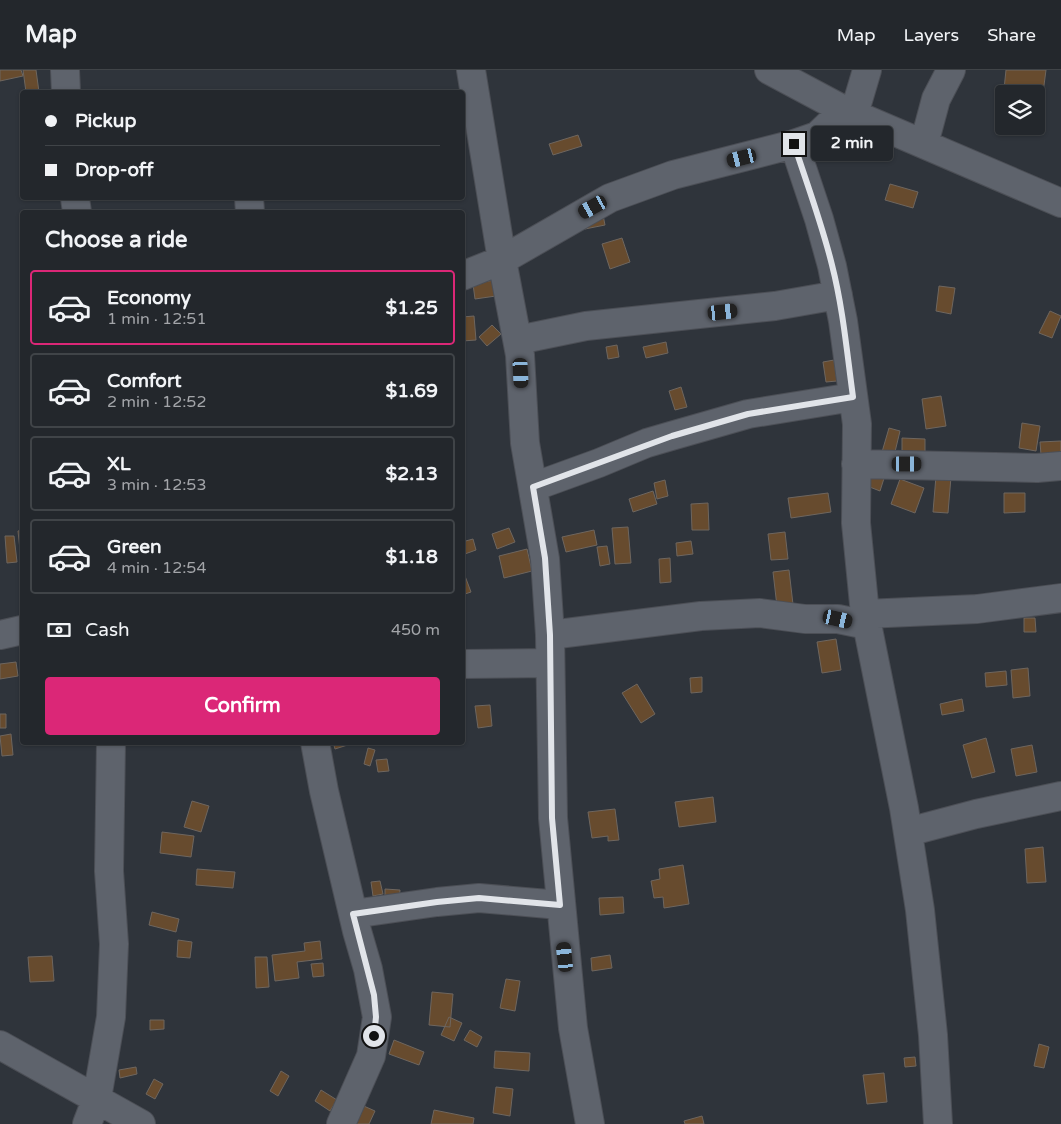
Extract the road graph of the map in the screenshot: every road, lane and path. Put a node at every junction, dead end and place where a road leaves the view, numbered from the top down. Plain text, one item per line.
1 (65, 70) edge
2 (471, 70) edge
3 (769, 70) edge
4 (866, 70) edge
5 (951, 70) edge
6 (66, 90) edge
7 (849, 112) junction
8 (473, 142) edge
9 (794, 144) junction
10 (924, 144) junction
11 (1061, 203) edge
12 (502, 260) junction
13 (465, 275) edge
14 (838, 295) junction
15 (518, 340) junction
16 (853, 397) junction
17 (856, 464) junction
18 (1061, 466) edge
19 (533, 487) junction
20 (1061, 598) edge
21 (866, 620) junction
22 (20, 631) edge
23 (550, 635) junction
24 (0, 636) edge
25 (550, 663) junction
26 (465, 664) edge
27 (111, 745) edge
28 (316, 745) edge
29 (1061, 796) edge
30 (908, 832) junction
31 (560, 905) junction
32 (353, 914) junction
33 (0, 1045) edge
34 (97, 1098) junction
35 (87, 1124) edge
36 (141, 1124) edge
37 (340, 1124) edge
38 (590, 1124) edge
39 (938, 1124) edge

1 - 6 street
2 - 8 street
3 - 7 street
4 - 7 street
5 - 10 street
7 - 9 street
7 - 10 street
8 - 12 street
9 - 12 street
9 - 14 street
10 - 11 street
12 - 13 street
12 - 15 street
14 - 15 street
14 - 16 street
15 - 19 street
16 - 17 street
16 - 19 street
17 - 18 street
17 - 21 street
19 - 23 street
20 - 21 street
21 - 23 street
21 - 30 street
22 - 24 street
23 - 25 street
25 - 26 street
25 - 31 street
27 - 34 street
28 - 32 street
29 - 30 street
30 - 39 street
31 - 32 street
31 - 38 street
32 - 37 street
33 - 34 street
34 - 35 street
34 - 36 street

